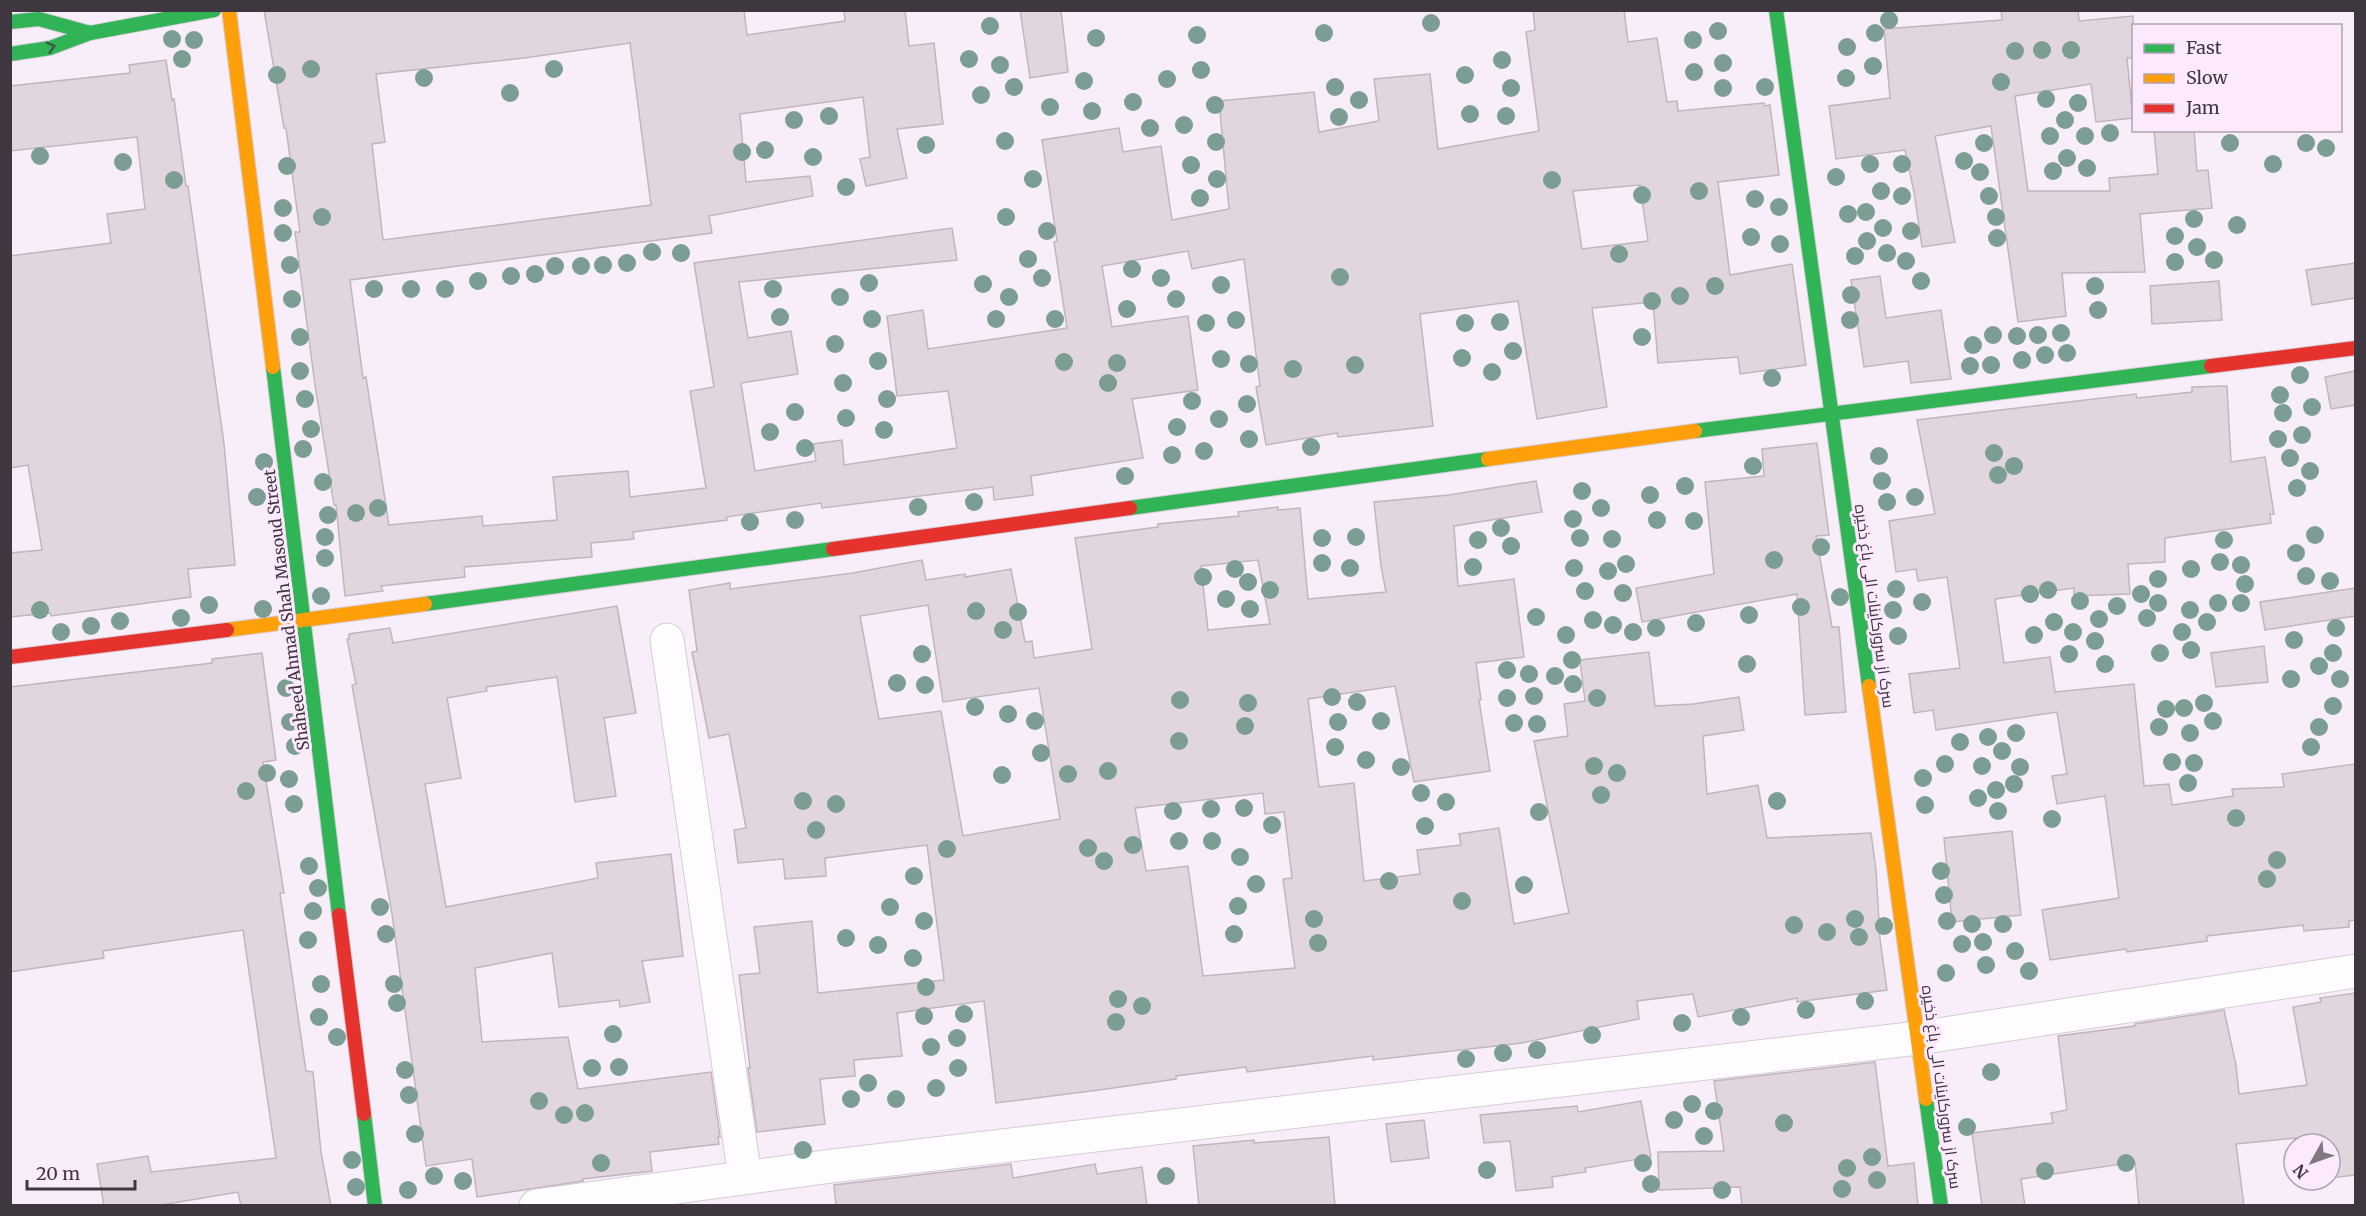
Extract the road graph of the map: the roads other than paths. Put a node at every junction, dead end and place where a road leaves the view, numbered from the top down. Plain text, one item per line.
1 (214, 10) edge
2 (229, 10) edge
3 (1776, 10) edge
4 (10, 22) edge
5 (90, 33) junction
6 (10, 54) edge
7 (2355, 348) edge
8 (1832, 412) junction
9 (304, 621) junction
10 (667, 640) dead end
11 (10, 657) edge
12 (2355, 971) edge
13 (1918, 1038) junction
14 (745, 1177) junction
15 (375, 1206) edge
16 (536, 1206) edge
17 (1941, 1206) edge

1 - 5 street
2 - 9 street, Shaheed Ahmad Shah Masoud Street
3 - 8 street, سرک از سرورکاینات الی باغ ذخیره
4 - 5 street
6 -> 5 street
7 - 8 street
8 - 9 street
8 - 13 street, سرک از سرورکاینات الی باغ ذخیره
9 - 11 street
9 - 15 street, Shaheed Ahmad Shah Masoud Street
10 - 14 street
12 - 13 street
13 - 14 street
13 - 17 street, سرک از سرورکاینات الی باغ ذخیره
14 - 16 street

